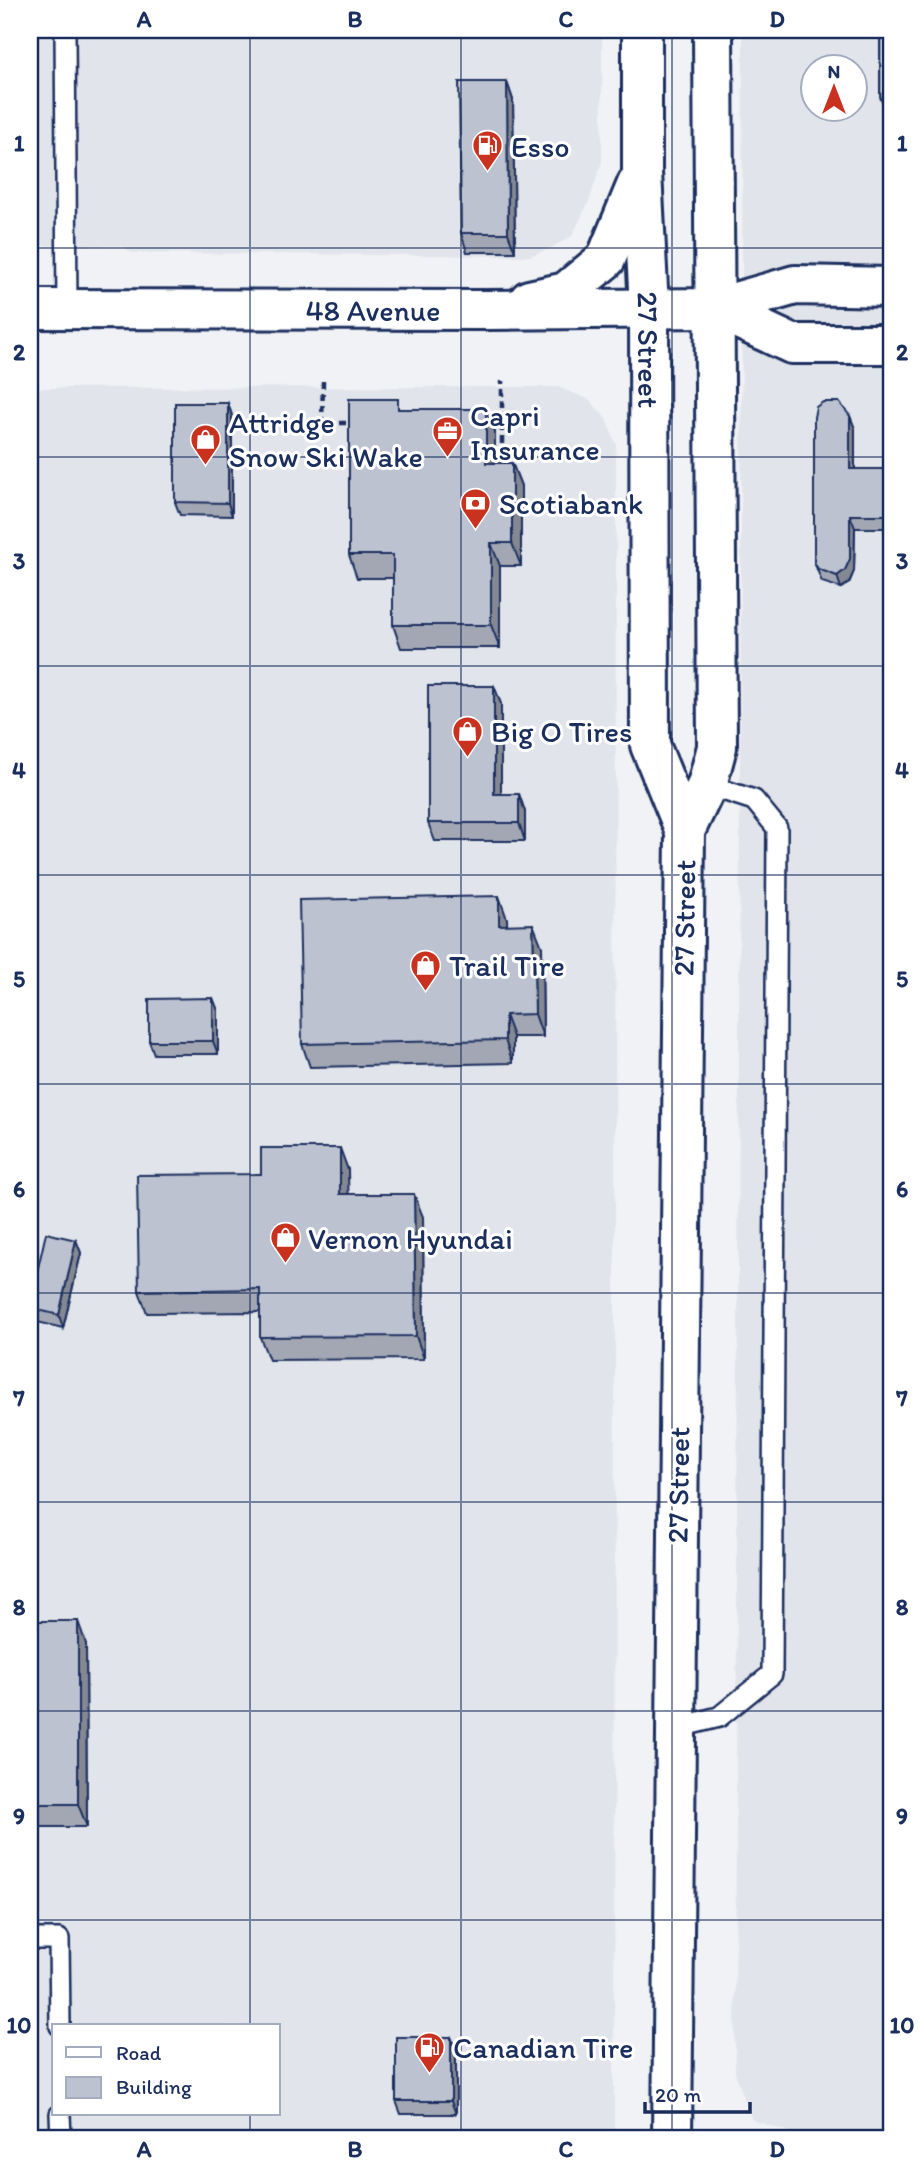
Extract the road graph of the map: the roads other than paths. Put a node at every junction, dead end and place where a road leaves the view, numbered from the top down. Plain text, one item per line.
1 (65, 30) edge
2 (642, 30) edge
3 (713, 30) edge
4 (891, 30) edge
5 (891, 95) edge
6 (642, 172) junction
7 (891, 287) edge
8 (649, 307) junction
9 (715, 307) junction
10 (48, 309) edge
11 (484, 310) junction
12 (891, 344) edge
13 (706, 785) junction
14 (685, 831) junction
15 (675, 1728) junction
16 (30, 1940) edge
17 (60, 2024) edge
18 (60, 2116) edge
19 (61, 2138) edge
20 (673, 2138) edge

1 - 10 lane
2 - 6 main road, 27 Street
3 - 9 main road, 27 Street
4 - 5 lane
6 - 8 main road, 27 Street
6 - 11 main road
7 - 9 main road, 48 Avenue
8 - 9 main road, 48 Avenue
8 - 11 main road, 48 Avenue
8 - 14 main road, 27 Street
9 - 12 main road, 48 Avenue
9 - 13 main road, 27 Street
10 - 11 main road, 48 Avenue
13 - 14 main road, 27 Street
13 - 15 lane
14 - 15 main road, 27 Street
15 - 20 main road, 27 Street
16 - 17 lane
18 - 19 lane

